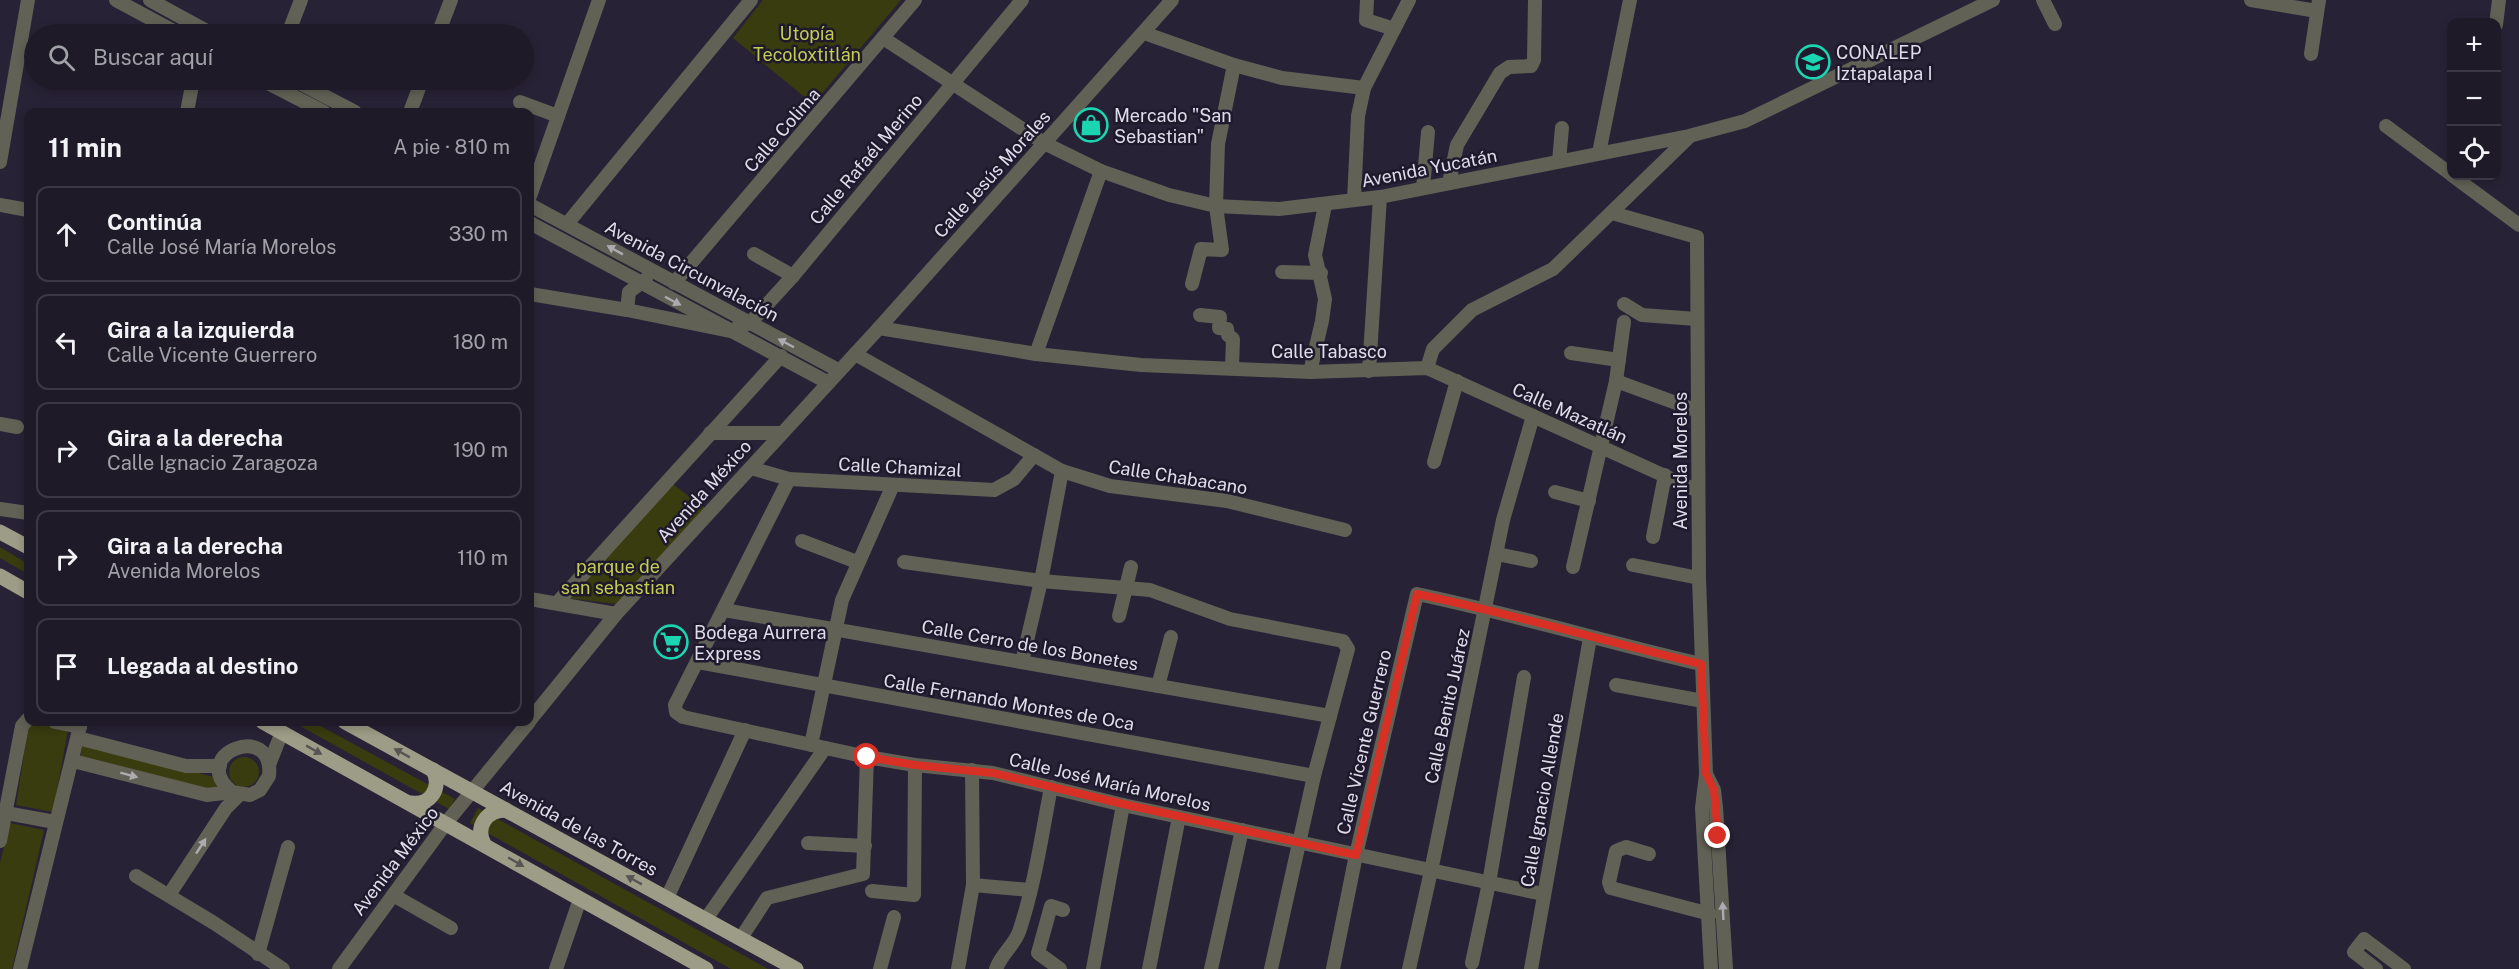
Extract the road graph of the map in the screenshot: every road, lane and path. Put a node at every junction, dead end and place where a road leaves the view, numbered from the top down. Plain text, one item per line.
1 (28, 0) edge
2 (116, 0) edge
3 (150, 0) edge
4 (301, 0) edge
5 (450, 0) edge
6 (599, 0) edge
7 (751, 0) edge
8 (915, 0) edge
9 (1022, 0) edge
10 (1172, 0) edge
11 (1367, 0) edge
12 (1409, 0) edge
13 (1536, 0) edge
14 (1630, 0) edge
15 (1993, 0) edge
16 (2043, 0) edge
17 (2251, 0) edge
18 (2499, 0) edge
19 (2318, 6) edge
20 (2497, 18) edge
21 (160, 24) edge
22 (190, 24) edge
23 (292, 24) edge
24 (442, 24) edge
25 (2055, 24) dead end
26 (1394, 29) junction
27 (1144, 33) junction
28 (883, 38) junction
29 (2311, 54) dead end
30 (1234, 65) junction
31 (0, 71) edge
32 (15, 73) junction
33 (952, 83) junction
34 (1364, 88) junction
35 (191, 90) edge
36 (281, 90) edge
37 (313, 90) edge
38 (418, 90) edge
39 (520, 102) dead end
40 (188, 108) edge
41 (316, 108) edge
42 (347, 108) edge
43 (412, 108) edge
44 (558, 116) junction
45 (2386, 126) dead end
46 (1562, 128) dead end
47 (1428, 132) dead end
48 (1689, 136) junction
49 (1044, 143) junction
50 (1599, 153) junction
51 (1558, 161) junction
52 (0, 162) edge
53 (1101, 171) junction
54 (2447, 171) edge
55 (2459, 180) edge
56 (1449, 183) junction
57 (534, 185) edge
58 (1423, 188) junction
59 (1380, 196) junction
60 (1354, 200) junction
61 (0, 205) edge
62 (1325, 205) junction
63 (1216, 206) junction
64 (534, 207) edge
65 (24, 209) edge
66 (1612, 213) junction
67 (567, 224) junction
68 (534, 225) edge
69 (2519, 225) edge
70 (754, 254) dead end
71 (653, 271) junction
72 (1282, 272) dead end
73 (1321, 273) junction
74 (793, 276) junction
75 (675, 283) junction
76 (640, 284) junction
77 (1192, 284) dead end
78 (534, 295) edge
79 (1624, 304) dead end
80 (627, 310) junction
81 (1200, 315) dead end
82 (1697, 319) junction
83 (1624, 322) dead end
84 (750, 323) junction
85 (879, 328) junction
86 (730, 331) junction
87 (1571, 353) dead end
88 (855, 354) junction
89 (1036, 354) junction
90 (781, 356) junction
91 (1619, 360) junction
92 (1232, 368) junction
93 (1427, 368) junction
94 (838, 370) junction
95 (1370, 371) junction
96 (1310, 372) junction
97 (1457, 381) junction
98 (1616, 381) junction
99 (827, 382) junction
100 (1698, 411) junction
101 (1533, 416) junction
102 (0, 424) edge
103 (17, 427) dead end
104 (710, 433) junction
105 (781, 433) junction
106 (1602, 447) junction
107 (1034, 455) junction
108 (1434, 462) dead end
109 (751, 468) junction
110 (1062, 471) junction
111 (1665, 475) junction
112 (789, 479) junction
113 (893, 485) junction
114 (1698, 491) junction
115 (1555, 492) dead end
116 (1589, 501) junction
117 (0, 509) edge
118 (24, 512) edge
119 (1345, 530) dead end
120 (0, 532) edge
121 (1653, 537) dead end
122 (802, 541) dead end
123 (24, 545) edge
124 (1497, 554) junction
125 (1531, 561) dead end
126 (857, 562) junction
127 (904, 562) dead end
128 (1633, 565) dead end
129 (1131, 567) dead end
130 (1573, 567) dead end
131 (0, 576) edge
132 (1699, 578) junction
133 (1041, 581) junction
134 (1126, 587) junction
135 (24, 590) edge
136 (534, 600) edge
137 (557, 603) junction
138 (1485, 608) junction
139 (724, 610) junction
140 (616, 614) junction
141 (1119, 616) dead end
142 (834, 630) junction
143 (1171, 637) dead end
144 (1590, 638) junction
145 (698, 663) junction
146 (1022, 663) junction
147 (1701, 664) junction
148 (1524, 677) dead end
149 (824, 686) junction
150 (1158, 686) junction
151 (1616, 686) dead end
152 (1703, 701) junction
153 (534, 715) edge
154 (1330, 716) junction
155 (24, 724) edge
156 (271, 726) edge
157 (352, 726) edge
158 (525, 726) edge
159 (80, 729) edge
160 (745, 730) junction
161 (282, 732) junction
162 (811, 745) junction
163 (825, 748) junction
164 (867, 757) junction
165 (73, 761) junction
166 (269, 765) junction
167 (915, 765) junction
168 (220, 766) junction
169 (433, 770) junction
170 (972, 770) junction
171 (1706, 774) junction
172 (1314, 776) junction
173 (1051, 787) junction
174 (471, 792) junction
175 (235, 793) junction
176 (411, 803) junction
177 (1123, 804) junction
178 (506, 810) junction
179 (3, 812) edge
180 (1179, 817) junction
181 (55, 822) junction
182 (446, 823) junction
183 (1242, 830) junction
184 (1704, 836) junction
185 (1718, 836) junction
186 (0, 841) edge
187 (808, 843) dead end
188 (1300, 843) junction
189 (484, 844) junction
190 (865, 846) junction
191 (288, 847) dead end
192 (1649, 854) dead end
193 (1356, 855) junction
194 (1431, 871) junction
195 (136, 876) dead end
196 (1489, 883) junction
197 (973, 885) junction
198 (1030, 890) junction
199 (872, 891) dead end
200 (1543, 894) junction
201 (170, 895) junction
202 (393, 895) junction
203 (667, 898) junction
204 (580, 899) junction
205 (1062, 910) dead end
206 (1710, 914) junction
207 (894, 917) dead end
208 (706, 919) junction
209 (451, 928) dead end
210 (741, 938) junction
211 (258, 954) junction
212 (1472, 963) dead end
213 (687, 964) edge
214 (1001, 967) edge
215 (344, 968) edge
216 (20, 969) edge
217 (283, 969) edge
218 (556, 969) edge
219 (706, 969) edge
220 (796, 969) edge
221 (880, 969) edge
222 (958, 969) edge
223 (1060, 969) edge
224 (1093, 969) edge
225 (1149, 969) edge
226 (1211, 969) edge
227 (1271, 969) edge
228 (1333, 969) edge
229 (1408, 969) edge
230 (1531, 969) edge
231 (1711, 969) edge
232 (1726, 969) edge
233 (2376, 969) edge
234 (2404, 969) edge

1 - 32 street
2 - 21 street
3 - 22 street
4 - 23 street
5 - 24 street
6 - 44 street
7 - 67 street
8 - 28 street, Calle Colima
9 - 33 street, Calle Rafaél Merino
10 - 27 street, Calle Jesús Morales
11 - 26 street
12 - 26 street
13 - 56 street
14 - 50 street
15 - 48 street, Avenida Yucatán
16 - 25 street
17 - 19 street
18 - 20 street
19 - 29 street
26 - 34 street
27 - 30 street
27 - 49 street, Calle Jesús Morales
28 - 33 street, Avenida Yucatán
28 - 75 street, Calle Colima
30 - 34 street
30 - 63 street
31 - 32 street
32 - 52 street
33 - 49 street, Avenida Yucatán
33 - 74 street, Calle Rafaél Merino
34 - 60 street
35 - 40 street
36 - 41 street
37 - 42 street
38 - 43 street
39 - 44 street
44 - 57 street
45 - 54 street
46 - 51 street
47 - 58 street
48 - 50 street, Avenida Yucatán
48 - 66 street
49 - 53 street, Avenida Yucatán
49 - 85 street, Calle Jesús Morales
50 - 51 street, Avenida Yucatán
51 - 56 street, Avenida Yucatán
53 - 63 street, Avenida Yucatán
53 - 89 street
55 - 69 street
56 - 58 street, Avenida Yucatán
58 - 59 street, Avenida Yucatán
59 - 60 street, Avenida Yucatán
59 - 95 street
60 - 62 street, Avenida Yucatán
61 - 65 street
62 - 63 street, Avenida Yucatán
62 - 73 street
63 - 77 street
64 - 67 street, Avenida Circunvalación
66 - 82 street, Avenida Morelos
66 - 93 street
71 -> 67 street, Avenida Circunvalación
68 - 76 street, Avenida Circunvalación
70 - 74 street
71 - 75 street, Avenida Circunvalación
71 - 76 street
72 - 73 street
73 - 96 street
74 - 84 street, Calle Rafaél Merino
75 - 84 street, Avenida Circunvalación
76 - 80 street
76 -> 86 street, Avenida Circunvalación
78 - 80 street
79 - 82 street
80 - 86 street
81 - 92 street
82 - 100 street, Avenida Morelos
83 - 91 street
84 - 86 street, Calle Rafaél Merino
94 -> 84 street, Avenida Circunvalación
85 - 88 street, Calle Jesús Morales
85 - 89 street, Calle Tabasco
86 - 90 street, Avenida Circunvalación
87 - 91 street
88 - 94 street, Calle Jesús Morales
88 - 107 street, Calle Chabacano
89 - 92 street, Calle Tabasco
90 - 99 street, Avenida Circunvalación
90 - 104 street
91 - 98 street
92 - 96 street, Calle Tabasco
93 - 95 street, Calle Tabasco
93 - 97 street, Calle Mazatlán
94 - 99 street, Avenida México
95 - 96 street, Calle Tabasco
97 - 101 street, Calle Mazatlán
97 - 108 street
98 - 100 street
98 - 106 street
99 - 105 street, Avenida México
100 - 114 street, Avenida Morelos
101 - 106 street, Calle Mazatlán
101 - 124 street, Calle Benito Juárez
102 - 103 street
104 - 105 street
104 - 137 street
105 - 109 street, Avenida México
106 - 111 street, Calle Mazatlán
106 - 116 street
107 - 110 street, Calle Chabacano
107 - 113 street, Calle Chamizal
109 - 112 street, Calle Chamizal
109 - 140 street, Avenida México
110 - 119 street, Calle Chabacano
110 - 133 street
111 - 114 street, Calle Mazatlán
111 - 121 street
112 - 113 street, Calle Chamizal
112 - 139 street
113 - 126 street
114 - 132 street, Avenida Morelos
115 - 116 street
116 - 130 street
117 - 118 street
120 - 123 main road
122 - 126 street
124 - 125 street
124 - 138 street, Calle Benito Juárez
126 - 142 street
127 - 133 street
128 - 132 street
129 - 134 street
131 - 135 main road
132 - 147 street, Avenida Morelos
133 - 134 street
133 - 146 street
134 - 141 street
134 - 154 street
136 - 137 street
137 - 140 street
138 - 144 street
138 - 193 street, Calle Vicente Guerrero
138 - 194 street, Calle Benito Juárez
139 - 142 street, Calle Cerro de los Bonetes
139 - 145 street
140 - 153 street, Avenida México
142 - 146 street, Calle Cerro de los Bonetes
142 - 149 street
143 - 150 street
144 - 147 street
144 - 200 street, Calle Ignacio Allende
145 - 149 street, Calle Fernando Montes de Oca
145 - 160 street, Calle José María Morelos
146 - 150 street, Calle Cerro de los Bonetes
147 - 152 street, Avenida Morelos
148 - 196 street
149 - 162 street
149 - 172 street, Calle Fernando Montes de Oca
150 - 154 street, Calle Cerro de los Bonetes
151 - 152 street
152 - 171 street, Avenida Morelos
154 - 172 street
155 - 179 street
156 - 161 main road
169 -> 157 main road, Avenida de las Torres
158 - 174 street, Avenida México
159 - 165 street
159 - 168 street
160 - 162 street, Calle José María Morelos
160 - 203 street
161 - 166 street
161 -> 176 main road
162 - 163 street, Calle José María Morelos
163 - 164 street, Calle José María Morelos
163 - 208 street
164 - 167 street, Calle José María Morelos
164 - 190 street
165 -> 175 street
165 - 181 street
166 - 168 street
166 - 175 street
167 - 170 street, Calle José María Morelos
167 - 199 street
168 - 175 street
169 - 174 main road, Avenida de las Torres
169 - 176 main road
170 - 173 street, Calle José María Morelos
170 - 197 street
171 - 184 street, Avenida Morelos
171 - 185 street, Avenida Morelos
172 - 188 street
173 - 177 street, Calle José María Morelos
173 - 198 street
174 - 178 main road, Avenida de las Torres
174 - 182 street, Avenida México
201 -> 175 street
176 - 182 main road
177 - 180 street, Calle José María Morelos
177 - 224 street
178 - 189 main road
203 -> 178 main road, Avenida de las Torres
179 - 181 street
179 - 186 street
180 - 183 street, Calle José María Morelos
180 - 225 street
181 - 216 street
182 - 189 main road
182 - 202 street, Avenida México
183 - 188 street, Calle José María Morelos
183 - 226 street
184 - 185 street
184 - 206 street, Avenida Morelos
232 -> 185 street, Avenida Morelos
187 - 190 street
188 - 193 street, Calle José María Morelos
188 - 227 street
189 -> 204 main road
190 - 210 street
191 - 211 street
192 - 206 street
193 - 194 street, Calle José María Morelos
193 - 228 street, Calle Vicente Guerrero
194 - 196 street, Calle José María Morelos
194 - 229 street, Calle Benito Juárez
195 - 201 street
196 - 200 street, Calle José María Morelos
196 - 212 street
197 - 198 street
197 - 222 street
198 - 214 street
200 - 230 street, Calle Ignacio Allende
201 - 211 street
202 - 209 street
202 - 215 street, Avenida México
203 - 208 main road, Avenida de las Torres
204 - 213 main road
204 - 218 street
205 - 223 street
206 - 231 street, Avenida Morelos
207 - 221 street
208 - 210 main road, Avenida de las Torres
210 - 220 main road, Avenida de las Torres
211 - 217 street
213 - 219 main road
233 - 234 street

